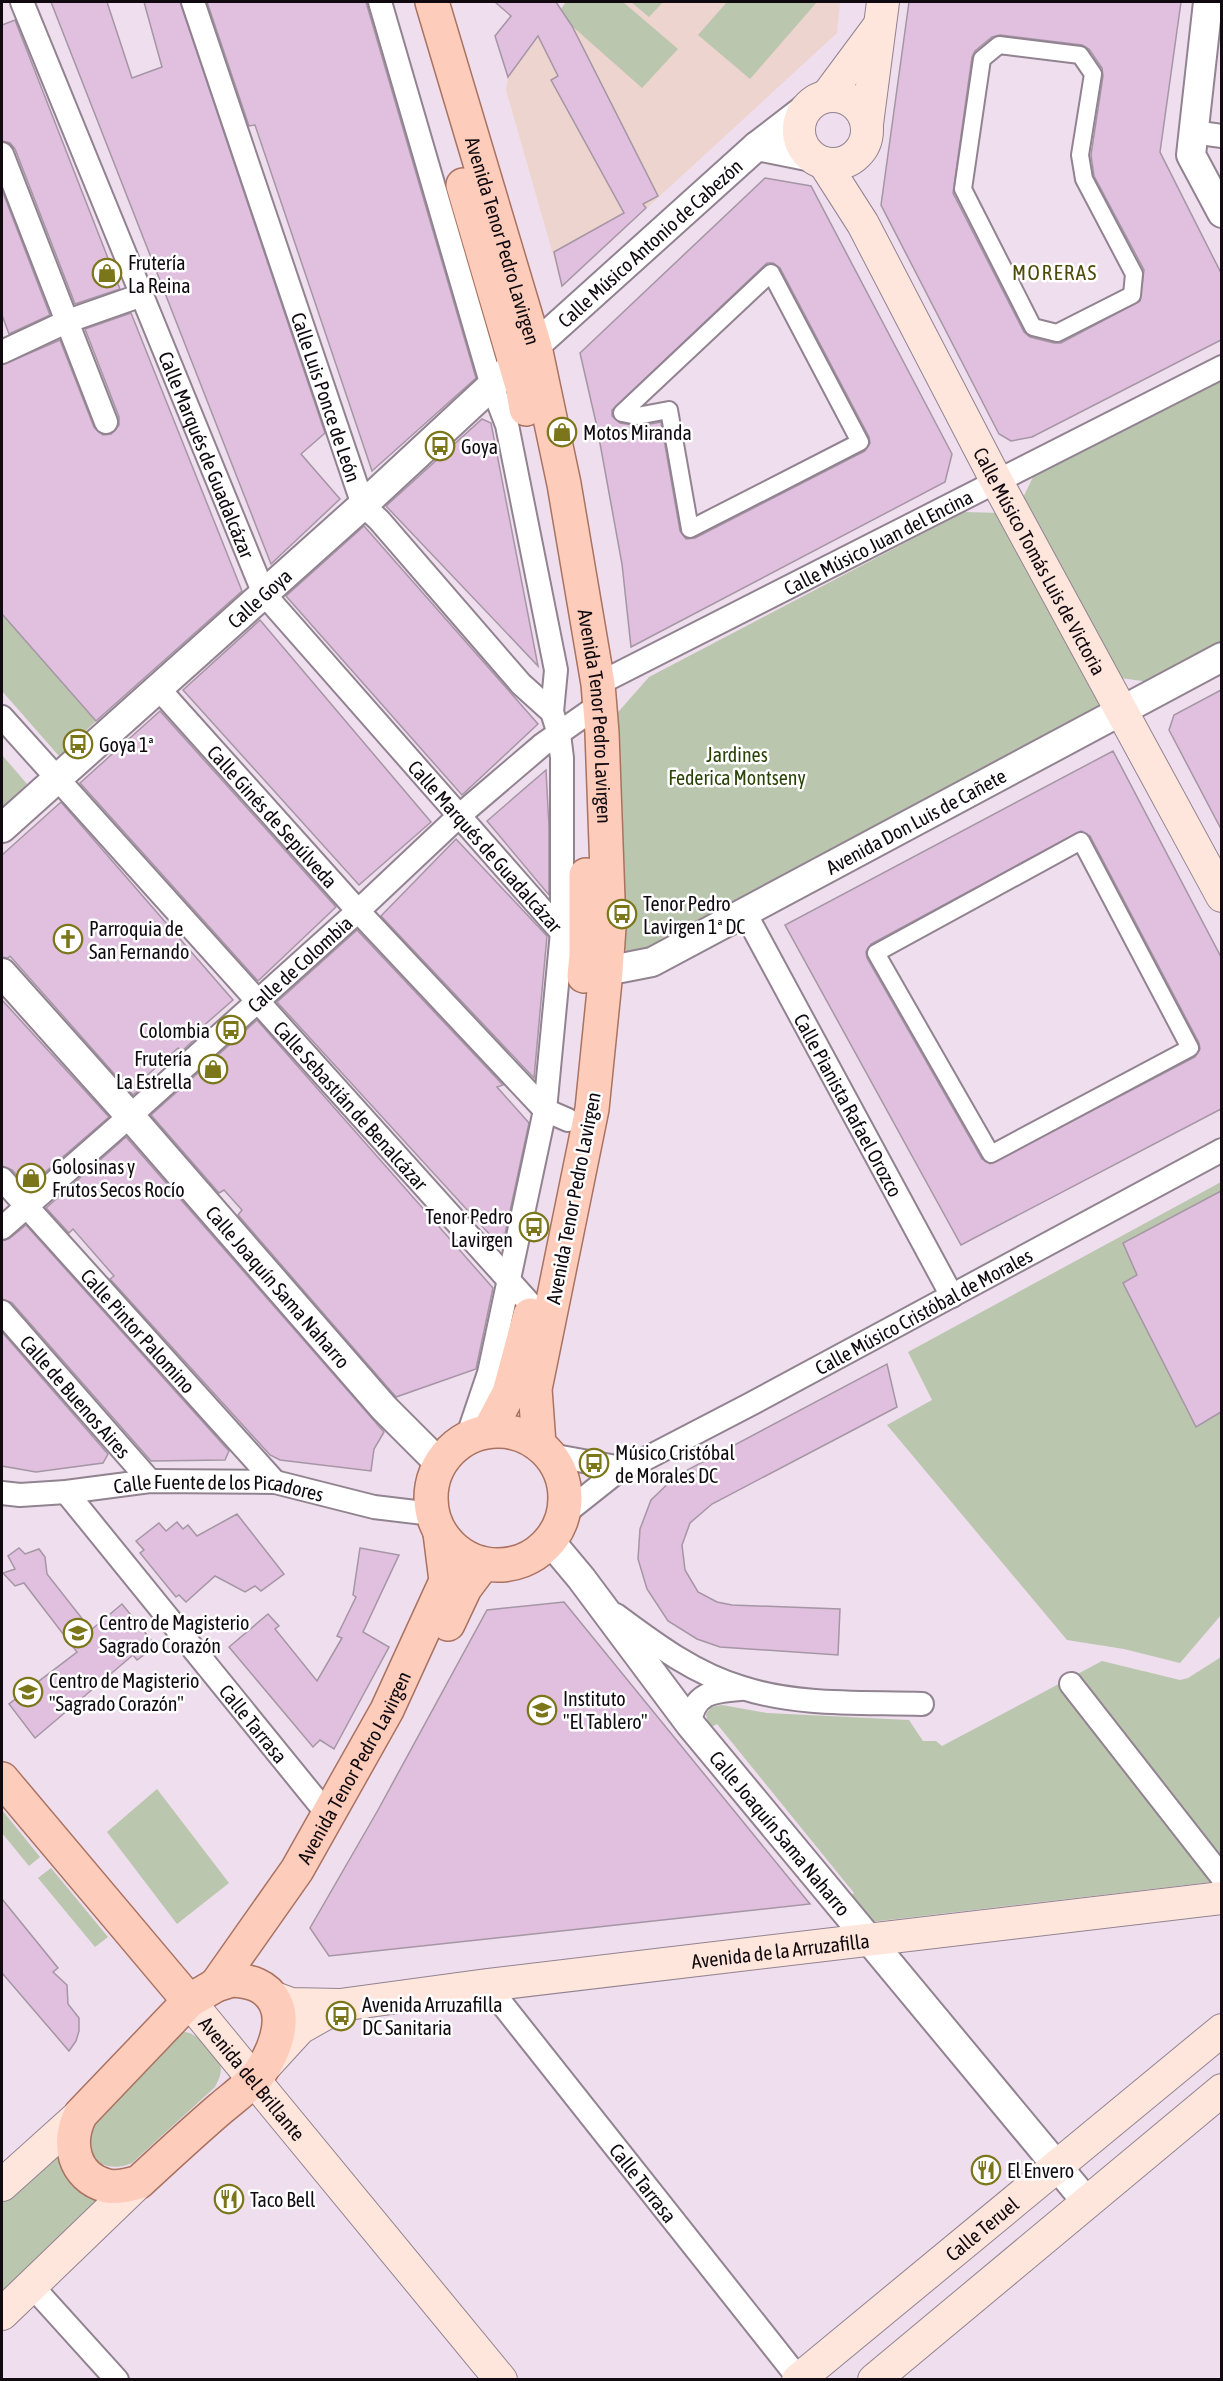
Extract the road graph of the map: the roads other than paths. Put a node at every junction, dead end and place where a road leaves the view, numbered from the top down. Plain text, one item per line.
1 (22, 2) edge
2 (193, 2) edge
3 (380, 2) edge
4 (1208, 2) edge
5 (430, 4) edge
6 (882, 12) edge
7 (1212, 44) edge
8 (1080, 55) joint
9 (816, 102) junction
10 (1193, 132) junction
11 (1221, 136) edge
12 (864, 137) junction
13 (757, 146) junction
14 (2, 154) edge
15 (818, 160) junction
16 (1221, 213) edge
17 (863, 224) junction
18 (771, 273) joint
19 (142, 295) junction
20 (68, 321) junction
21 (3, 346) edge
22 (514, 366) junction
23 (1221, 367) edge
24 (106, 422) dead end
25 (997, 482) junction
26 (363, 506) junction
27 (264, 594) junction
28 (1221, 657) edge
29 (158, 688) junction
30 (578, 710) junction
31 (1123, 710) junction
32 (2, 717) edge
33 (57, 778) junction
34 (460, 815) junction
35 (2, 828) edge
36 (1221, 896) edge
37 (358, 910) junction
38 (745, 913) junction
39 (562, 932) junction
40 (876, 953) joint
41 (596, 963) junction
42 (2, 973) edge
43 (257, 1000) junction
44 (557, 1115) junction
45 (130, 1116) junction
46 (1221, 1150) edge
47 (2, 1179) edge
48 (26, 1207) junction
49 (2, 1228) edge
50 (508, 1279) junction
51 (952, 1296) junction
52 (532, 1306) junction
53 (2, 1312) edge
54 (478, 1434) junction
55 (544, 1449) junction
56 (440, 1464) junction
57 (622, 1468) junction
58 (150, 1481) junction
59 (275, 1482) junction
60 (2, 1492) edge
61 (66, 1492) junction
62 (436, 1523) junction
63 (557, 1528) junction
64 (483, 1564) junction
65 (600, 1603) junction
66 (1071, 1684) dead end
67 (744, 1689) junction
68 (921, 1704) dead end
69 (690, 1724) junction
70 (2, 1779) edge
71 (329, 1816) junction
72 (1221, 1877) edge
73 (1221, 1898) edge
74 (870, 1940) junction
75 (487, 1985) junction
76 (202, 1993) junction
77 (269, 1994) junction
78 (340, 2005) junction
79 (1221, 2030) edge
80 (257, 2075) junction
81 (1221, 2090) edge
82 (81, 2114) junction
83 (1055, 2166) junction
84 (139, 2182) junction
85 (2, 2185) edge
86 (1086, 2201) junction
87 (32, 2286) junction
88 (2, 2314) edge
89 (117, 2379) edge
90 (501, 2379) edge
91 (799, 2379) edge
92 (874, 2379) edge

1 - 19 street, Calle Marqués de Guadalcázar
2 - 26 street, Calle Luis Ponce de León
3 - 22 street
4 - 7 street
5 - 22 main road, Avenida Tenor Pedro Lavirgen
6 - 9 main road, Calle Músico Tomás Luis de Victoria
6 - 12 main road, Calle Músico Tomás Luis de Victoria
7 - 10 street
8 - 8 street
9 - 12 main road
9 - 13 street, Calle Músico Antonio de Cabezón
9 - 15 main road
10 - 11 street
10 - 16 street
12 - 15 main road
12 - 17 main road, Calle Músico Tomás Luis de Victoria
13 - 15 street, Calle Músico Antonio de Cabezón
13 - 22 street, Calle Músico Antonio de Cabezón
14 - 20 street
15 - 17 main road, Calle Músico Tomás Luis de Victoria
17 - 25 main road, Calle Músico Tomás Luis de Victoria
18 - 18 street
19 - 20 street
19 - 27 street, Calle Marqués de Guadalcázar
20 - 21 street
20 - 24 street
22 - 26 street, Calle Goya
22 - 30 main road, Avenida Tenor Pedro Lavirgen
23 - 25 street, Calle Músico Juan del Encina
25 - 30 street, Calle Músico Juan del Encina
25 - 31 main road, Calle Músico Tomás Luis de Victoria
26 - 27 street, Calle Goya
26 - 30 street, Calle Luis Ponce de León
27 - 29 street, Calle Goya
27 - 34 street, Calle Marqués de Guadalcázar
28 - 31 street, Avenida Don Luis de Cañete
29 - 33 street, Calle Goya
29 - 37 street, Calle Ginés de Sepúlveda
30 - 34 street, Calle de Colombia
30 - 39 street, Avenida Tenor Pedro Lavirgen
30 - 41 main road, Avenida Tenor Pedro Lavirgen
31 - 36 main road, Calle Músico Tomás Luis de Victoria
31 - 38 street, Avenida Don Luis de Cañete
32 - 33 street, Calle Sebastián de Benalcázar
33 - 35 street, Calle Goya
33 - 43 street, Calle Sebastián de Benalcázar
34 - 37 street, Calle de Colombia
34 - 39 street, Calle Marqués de Guadalcázar
37 - 43 street, Calle de Colombia
37 - 44 street, Calle Ginés de Sepúlveda
38 - 41 street, Avenida Don Luis de Cañete
38 - 51 street, Calle Pianista Rafael Orozco
39 - 41 street, Calle Marqués de Guadalcázar
39 - 44 street, Avenida Tenor Pedro Lavirgen
40 - 40 street
41 - 44 main road, Avenida Tenor Pedro Lavirgen
41 - 55 main road, Avenida Tenor Pedro Lavirgen
42 - 45 street, Calle Joaquín Sama Naharro
43 - 45 street, Calle de Colombia
43 - 50 street, Calle Sebastián de Benalcázar
44 - 50 street, Avenida Tenor Pedro Lavirgen
44 - 52 main road, Avenida Tenor Pedro Lavirgen
45 - 48 street, Calle de Colombia
45 - 56 street, Calle Joaquín Sama Naharro
46 - 51 street, Calle Músico Cristóbal de Morales
47 - 48 street, Calle Pintor Palomino
48 - 49 street, Calle de Colombia
48 - 59 street, Calle Pintor Palomino
50 - 52 street, Calle Sebastián de Benalcázar
50 - 54 street, Avenida Tenor Pedro Lavirgen
51 - 57 street, Calle Músico Cristóbal de Morales
52 - 54 main road, Avenida Tenor Pedro Lavirgen
53 - 58 street, Calle de Buenos Aires
54 - 55 main road
54 - 56 main road
55 - 57 street
55 - 63 main road
56 - 62 main road
57 - 63 street, Calle Músico Cristóbal de Morales
58 - 59 street, Calle Fuente de los Picadores
58 - 61 street, Calle Fuente de los Picadores
59 - 62 street, Calle Fuente de los Picadores
60 - 61 street, Calle Fuente de los Picadores
61 - 71 street, Calle Tarrasa
62 - 64 main road
62 - 71 main road, Avenida Tenor Pedro Lavirgen
63 - 64 main road
63 - 65 street, Calle Joaquín Sama Naharro
64 - 77 main road, Avenida Tenor Pedro Lavirgen
65 - 67 street
65 - 69 street, Calle Joaquín Sama Naharro
66 - 72 street
67 - 68 street
67 - 69 street
69 - 74 street, Calle Joaquín Sama Naharro
70 - 76 main road, Avenida del Brillante
71 - 76 main road, Avenida Tenor Pedro Lavirgen
73 - 74 main road, Avenida de la Arruzafilla
74 - 75 main road, Avenida de la Arruzafilla
74 - 83 street, Calle Joaquín Sama Naharro
75 - 78 main road, Avenida de la Arruzafilla
75 - 91 street, Calle Tarrasa
76 - 77 main road, Avenida de la Arruzafilla
76 - 80 main road, Avenida del Brillante
76 - 82 main road
77 - 78 main road, Avenida de la Arruzafilla
77 - 80 main road, Avenida de la Arruzafilla
78 - 80 main road, Avenida de la Arruzafilla
79 - 83 main road, Calle Teruel
80 - 84 main road, Avenida de la Arruzafilla
80 - 90 main road, Avenida del Brillante
81 - 86 main road
82 - 84 main road
82 - 85 main road
83 - 86 street, Calle Joaquín Sama Naharro
83 - 91 main road, Calle Teruel
84 - 87 main road
86 - 92 main road
87 - 88 main road
87 - 89 street

